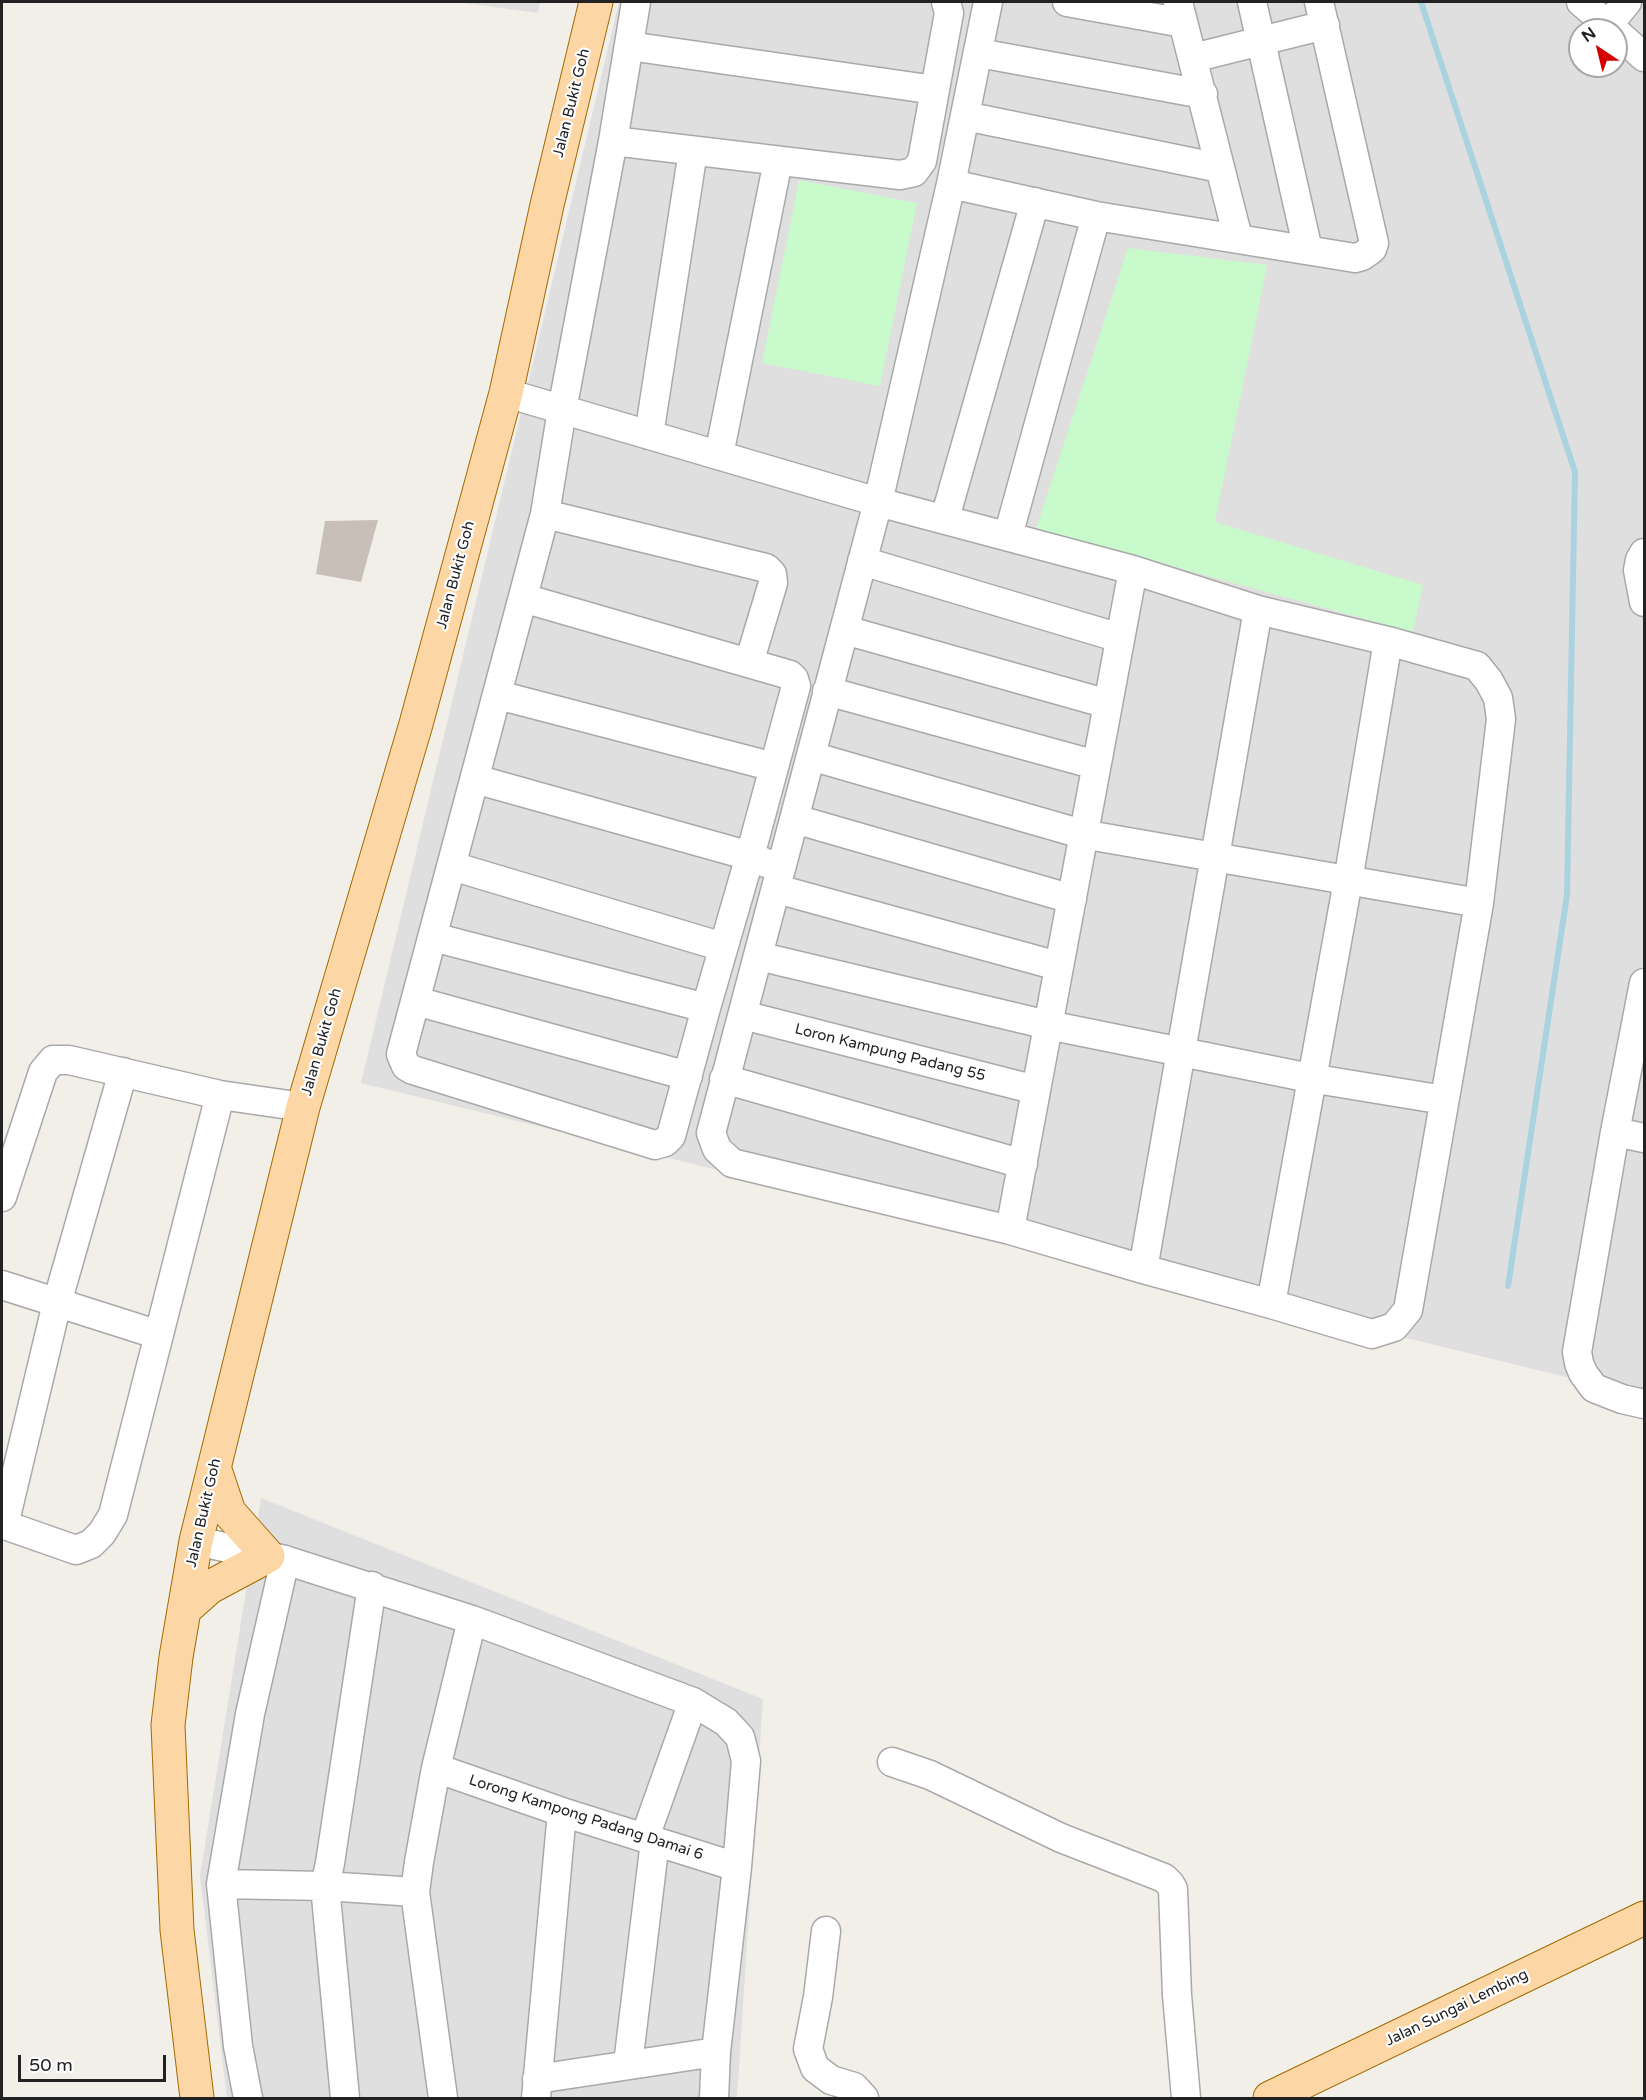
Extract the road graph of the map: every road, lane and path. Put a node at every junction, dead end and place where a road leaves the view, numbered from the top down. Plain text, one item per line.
1 (596, 2) edge
2 (636, 2) edge
3 (946, 2) edge
4 (988, 2) edge
5 (1067, 2) edge
6 (1252, 2) edge
7 (1581, 2) edge
8 (1627, 2) edge
9 (1180, 12) edge
10 (1322, 14) edge
11 (1599, 18) edge
12 (1618, 18) edge
13 (1262, 41) junction
14 (1628, 43) edge
15 (629, 46) junction
16 (979, 53) junction
17 (1644, 57) edge
18 (1193, 58) junction
19 (934, 90) junction
20 (1203, 94) junction
21 (965, 116) junction
22 (613, 141) junction
23 (693, 151) junction
24 (778, 161) junction
25 (1220, 168) junction
26 (951, 184) junction
27 (1035, 202) junction
28 (1096, 216) junction
29 (1238, 238) junction
30 (1308, 250) junction
31 (506, 393) junction
32 (562, 410) junction
33 (649, 435) junction
34 (719, 455) junction
35 (878, 502) junction
36 (545, 514) junction
37 (945, 518) junction
38 (1008, 536) junction
39 (1644, 553) edge
40 (862, 561) junction
41 (1133, 570) junction
42 (523, 598) junction
43 (1644, 602) edge
44 (1258, 610) junction
45 (845, 630) junction
46 (1120, 638) junction
47 (1388, 641) junction
48 (749, 663) junction
49 (827, 691) junction
50 (498, 695) junction
51 (1108, 704) junction
52 (811, 756) junction
53 (1096, 765) junction
54 (774, 766) junction
55 (475, 779) junction
56 (795, 819) junction
57 (1082, 834) junction
58 (750, 856) junction
59 (1216, 858) junction
60 (452, 867) junction
61 (779, 879) junction
62 (1348, 881) junction
63 (1072, 899) junction
64 (1479, 903) junction
65 (434, 937) junction
66 (723, 947) junction
67 (758, 956) junction
68 (1058, 966) junction
69 (1644, 983) edge
70 (416, 1001) junction
71 (706, 1008) junction
72 (743, 1015) junction
73 (1048, 1025) junction
74 (1180, 1053) junction
75 (123, 1072) junction
76 (688, 1076) junction
77 (1311, 1078) junction
78 (724, 1079) junction
79 (1036, 1090) junction
80 (220, 1095) junction
81 (1444, 1100) junction
82 (303, 1107) junction
83 (1615, 1132) junction
84 (1644, 1138) edge
85 (1023, 1164) junction
86 (2, 1197) edge
87 (1010, 1230) junction
88 (1143, 1269) junction
89 (2, 1285) edge
90 (57, 1303) junction
91 (1271, 1304) junction
92 (159, 1335) junction
93 (1644, 1404) edge
94 (214, 1467) junction
95 (3, 1525) edge
96 (196, 1541) junction
97 (276, 1558) junction
98 (372, 1586) junction
99 (184, 1610) junction
100 (472, 1620) junction
101 (693, 1702) junction
102 (892, 1762) dead end
103 (436, 1767) junction
104 (562, 1812) junction
105 (650, 1839) junction
106 (737, 1867) junction
107 (221, 1884) junction
108 (325, 1886) junction
109 (415, 1892) junction
110 (1644, 1918) edge
111 (826, 1931) dead end
112 (716, 2052) junction
113 (628, 2064) junction
114 (536, 2089) edge
115 (197, 2098) edge
116 (248, 2098) edge
117 (345, 2098) edge
118 (443, 2098) edge
119 (714, 2098) edge
120 (864, 2098) edge
121 (1186, 2098) edge
122 (1270, 2098) edge

1 - 31 main road, Jalan Bukit Goh
2 - 15 street
3 - 19 street
4 - 16 street
5 - 9 street
6 - 13 street
7 - 11 street
8 - 12 street
9 - 18 street
10 - 13 street
10 - 30 street
13 - 18 street
13 - 30 street
14 - 17 street
15 - 19 street
15 - 22 street
16 - 20 street
16 - 21 street
18 - 20 street
19 - 24 street
20 - 25 street
21 - 25 street
21 - 26 street
22 - 23 street
22 - 32 street
23 - 24 street
23 - 33 street
24 - 34 street
25 - 29 street
26 - 27 street
26 - 35 street
27 - 28 street
27 - 37 street
28 - 29 street
28 - 38 street
29 - 30 street
31 - 32 street
31 - 82 main road, Jalan Bukit Goh
32 - 33 street
32 - 36 street
33 - 34 street
34 - 35 street
35 - 37 street
35 - 40 street
36 - 42 street
36 - 48 street
37 - 38 street
38 - 41 street
39 - 43 street
40 - 45 street
40 - 46 street
41 - 44 street
41 - 46 street
42 - 48 street
42 - 50 street
44 - 47 street
44 - 59 street
45 - 49 street
45 - 51 street
46 - 51 street
47 - 62 street
47 - 64 street
48 - 54 street
49 - 52 street
49 - 53 street
50 - 54 street
50 - 55 street
51 - 53 street
52 - 56 street
52 - 57 street
53 - 57 street
54 - 58 street
55 - 58 street
55 - 60 street
56 - 61 street
56 - 63 street
57 - 59 street
57 - 63 street
58 - 61 street
58 - 66 street
59 - 62 street
59 - 74 street
60 - 65 street
60 - 66 street
61 - 67 street
61 - 68 street
62 - 64 street
62 - 77 street
63 - 68 street
64 - 81 street
65 - 70 street
65 - 71 street
66 - 71 street
67 - 72 street
67 - 73 street
68 - 73 street
69 - 83 street
70 - 76 street
70 - 76 street
71 - 76 street
72 - 78 street
72 - 79 street, Loron Kampung Padang 55
73 - 74 street
73 - 79 street
74 - 77 street
74 - 88 street
75 - 80 street
75 - 86 street
75 - 90 street
77 - 81 street
77 - 91 street
78 - 85 street
78 - 87 street
79 - 85 street
80 - 82 street
80 - 92 street
81 - 91 street
82 - 94 main road, Jalan Bukit Goh
83 - 84 street
83 - 93 street
85 - 87 street
87 - 88 street
88 - 91 street
89 - 90 street
90 - 92 street
90 - 95 street
92 - 95 street
94 - 96 main road, Jalan Bukit Goh
94 - 97 main road
96 - 97 street
96 - 99 main road, Jalan Bukit Goh
97 - 98 street
97 - 99 main road
97 - 107 street
98 - 100 street
98 - 108 street
99 - 115 main road, Jalan Bukit Goh
100 - 101 street
100 - 103 street
101 - 105 street
101 - 106 street
102 - 121 street
103 - 104 street, Lorong Kampong Padang Damai 6
103 - 109 street
104 - 105 street, Lorong Kampong Padang Damai 6
104 - 114 street
105 - 106 street, Lorong Kampong Padang Damai 6
105 - 113 street
106 - 112 street
107 - 108 street
107 - 116 street
108 - 109 street
108 - 117 street
109 - 118 street
110 - 122 main road, Jalan Sungai Lembing
111 - 120 street
112 - 113 street
112 - 119 street
113 - 114 street

